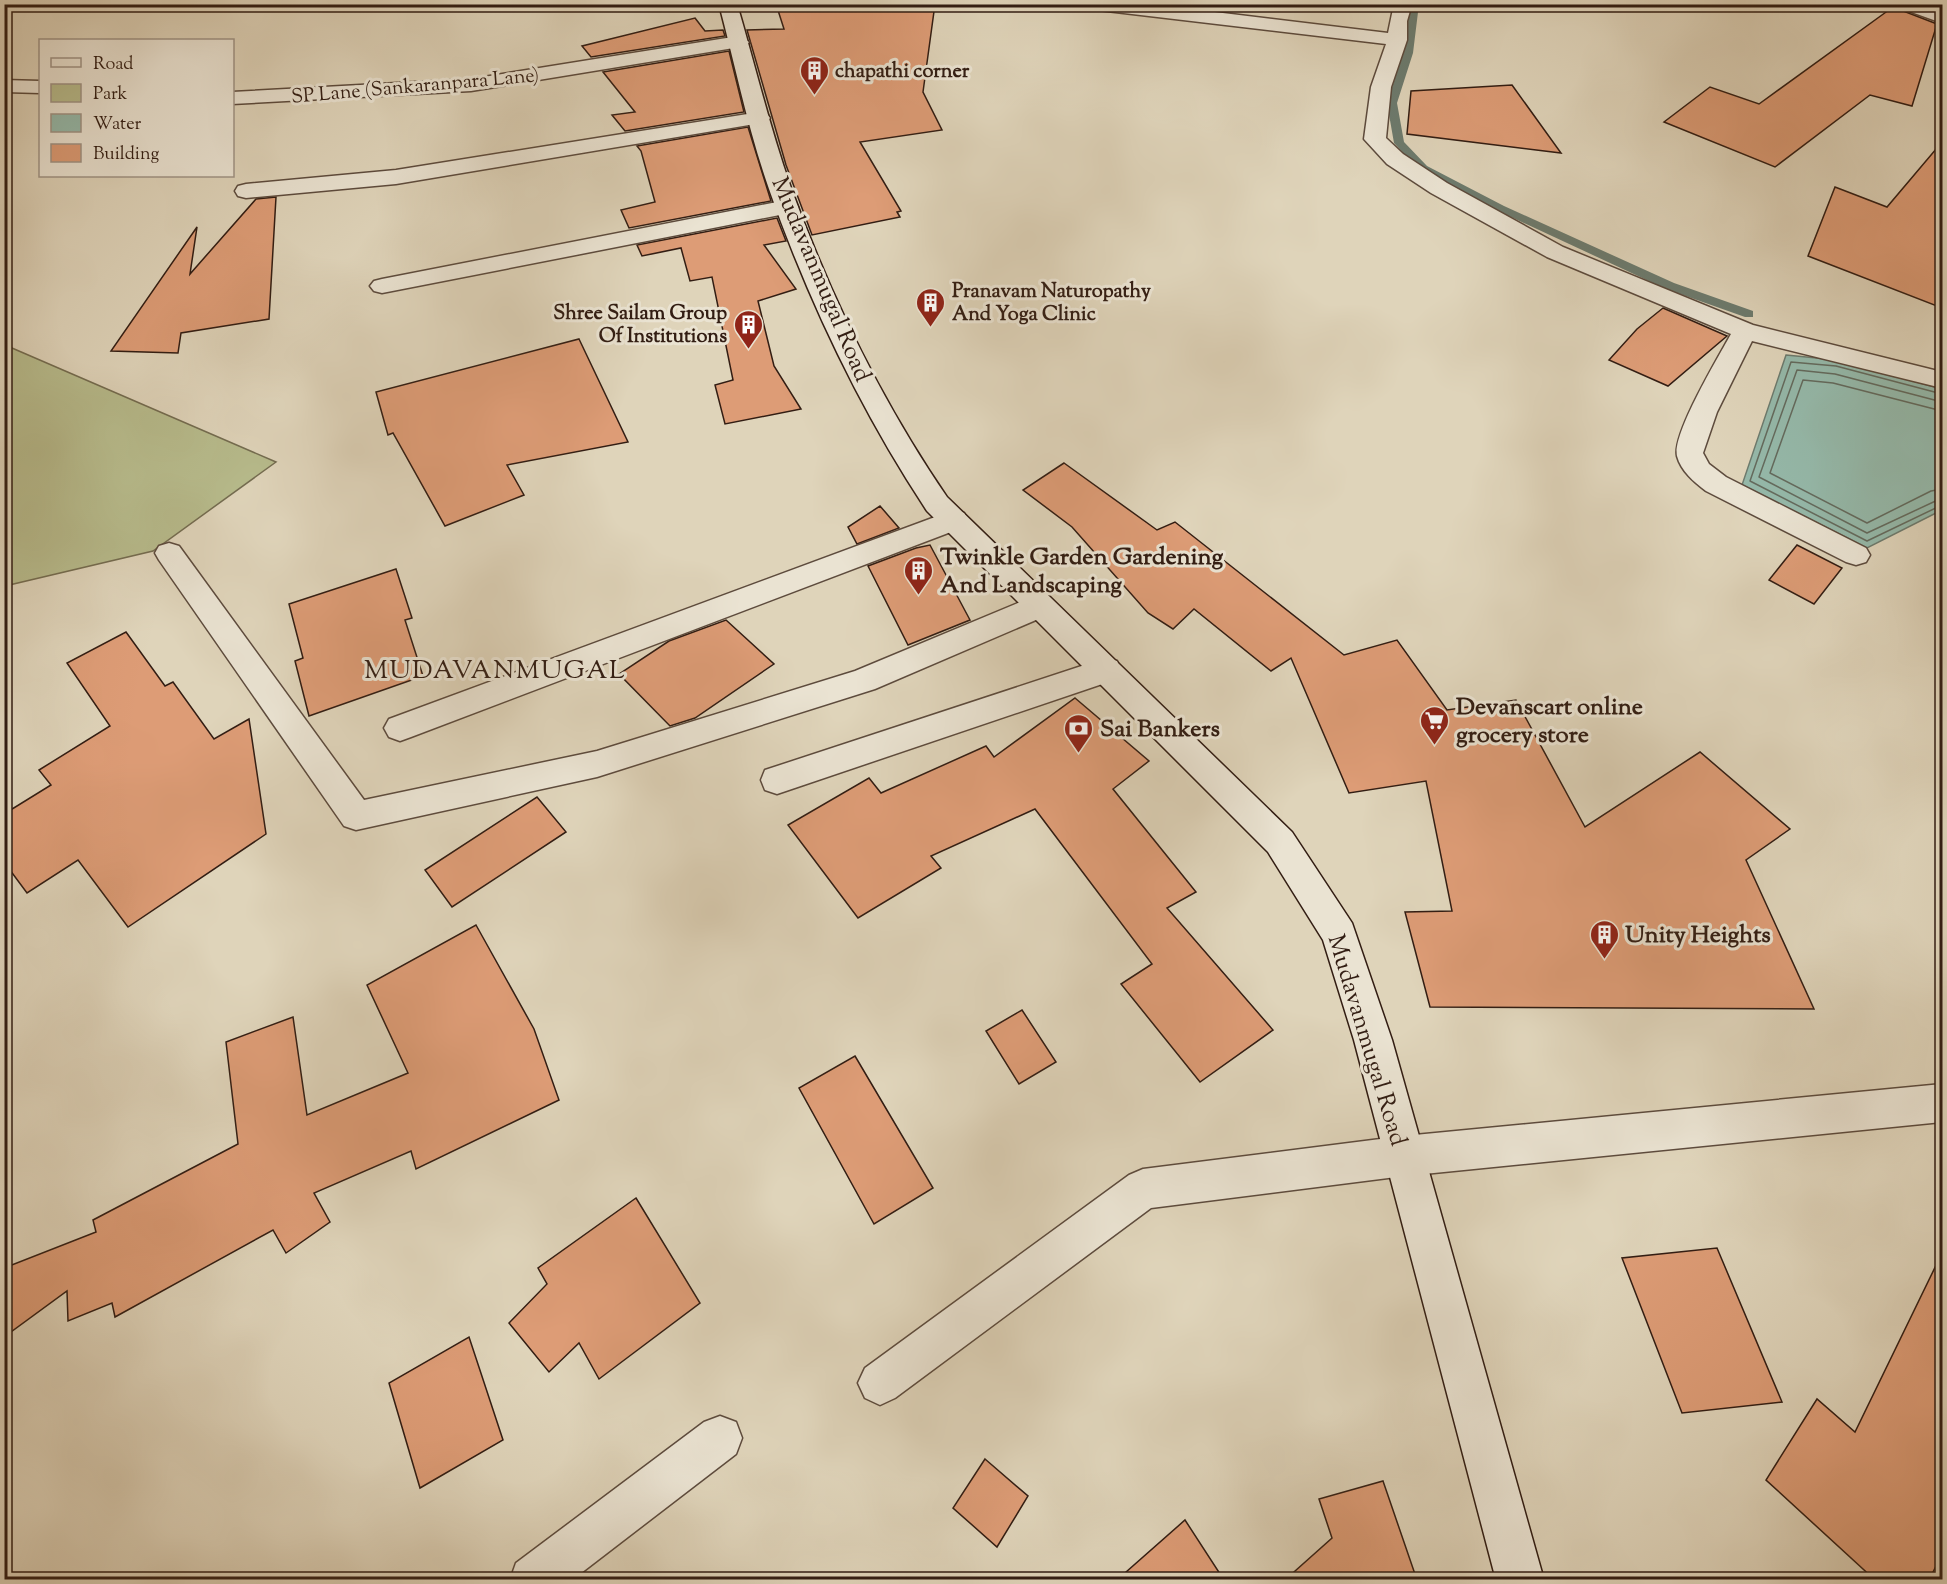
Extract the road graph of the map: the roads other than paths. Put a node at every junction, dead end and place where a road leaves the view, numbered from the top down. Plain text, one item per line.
1 (728, 4) edge
2 (1098, 4) edge
3 (1403, 4) edge
4 (1907, 4) edge
5 (1942, 17) edge
6 (1397, 40) junction
7 (739, 42) junction
8 (4, 86) edge
9 (39, 87) edge
10 (234, 98) edge
11 (760, 118) junction
12 (246, 191) dead end
13 (787, 207) junction
14 (382, 286) dead end
15 (1745, 331) junction
16 (1942, 380) edge
17 (954, 520) junction
18 (169, 553) dead end
19 (1856, 555) dead end
20 (1040, 606) junction
21 (1106, 670) junction
22 (400, 728) dead end
23 (777, 780) dead end
24 (1942, 1103) edge
25 (1404, 1156) junction
26 (880, 1383) dead end
27 (720, 1438) dead end
28 (533, 1580) edge
29 (1520, 1580) edge

1 - 7 street, Mudavanmugal Road
2 - 6 street
3 - 6 street
4 - 5 street
6 - 15 street
7 - 10 street, SP Lane (Sankaranpara Lane)
7 - 11 street, Mudavanmugal Road
8 - 9 street
11 - 12 street
11 - 13 street, Mudavanmugal Road
13 - 14 street
13 - 17 street, Mudavanmugal Road
15 - 16 street
15 - 19 street
17 - 20 street, Mudavanmugal Road
17 - 22 street
18 - 20 street
20 - 21 street, Mudavanmugal Road
21 - 23 street
21 - 25 street, Mudavanmugal Road
24 - 25 street
25 - 26 street
25 - 29 street, Mudavanmugal Road
27 - 28 street

